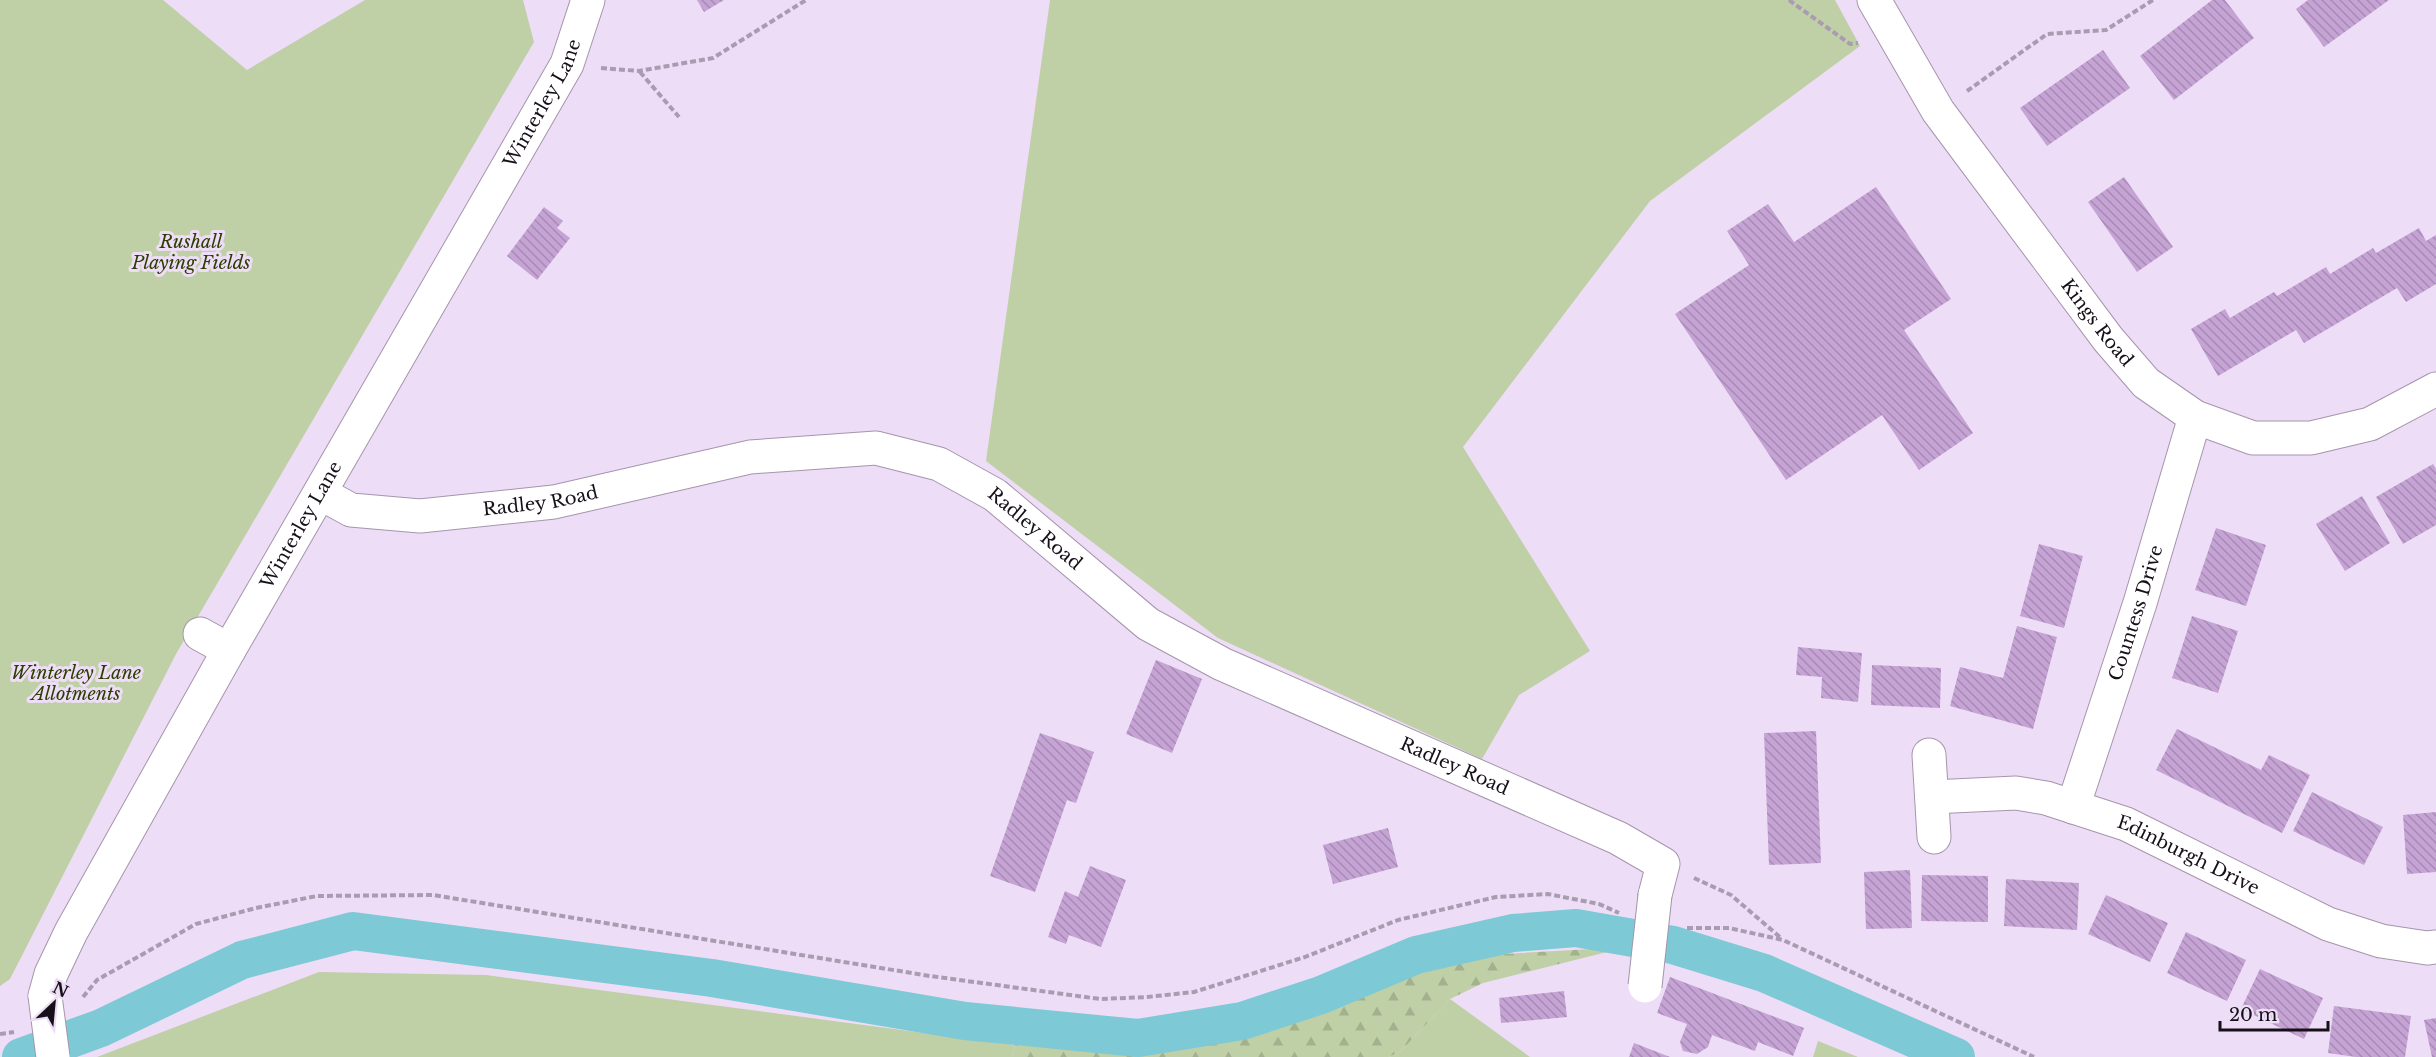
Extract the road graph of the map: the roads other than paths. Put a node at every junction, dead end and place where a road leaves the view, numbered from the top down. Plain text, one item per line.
1 (588, 0) edge
2 (1874, 0) edge
3 (2436, 389) edge
4 (2195, 417) junction
5 (320, 493) junction
6 (200, 634) dead end
7 (229, 650) junction
8 (1929, 755) dead end
9 (1932, 797) junction
10 (2073, 807) junction
11 (1934, 837) dead end
12 (2436, 947) edge
13 (1645, 986) dead end
14 (53, 1057) edge

1 - 5 street, Winterley Lane
2 - 4 street, Kings Road
3 - 4 street, Kings Road
4 - 10 street, Countess Drive
5 - 7 street, Winterley Lane
5 - 13 street, Radley Road, bridge
6 - 7 street
7 - 14 street, Winterley Lane, bridge
8 - 9 street
9 - 10 street, Edinburgh Drive
9 - 11 street
10 - 12 street, Edinburgh Drive

